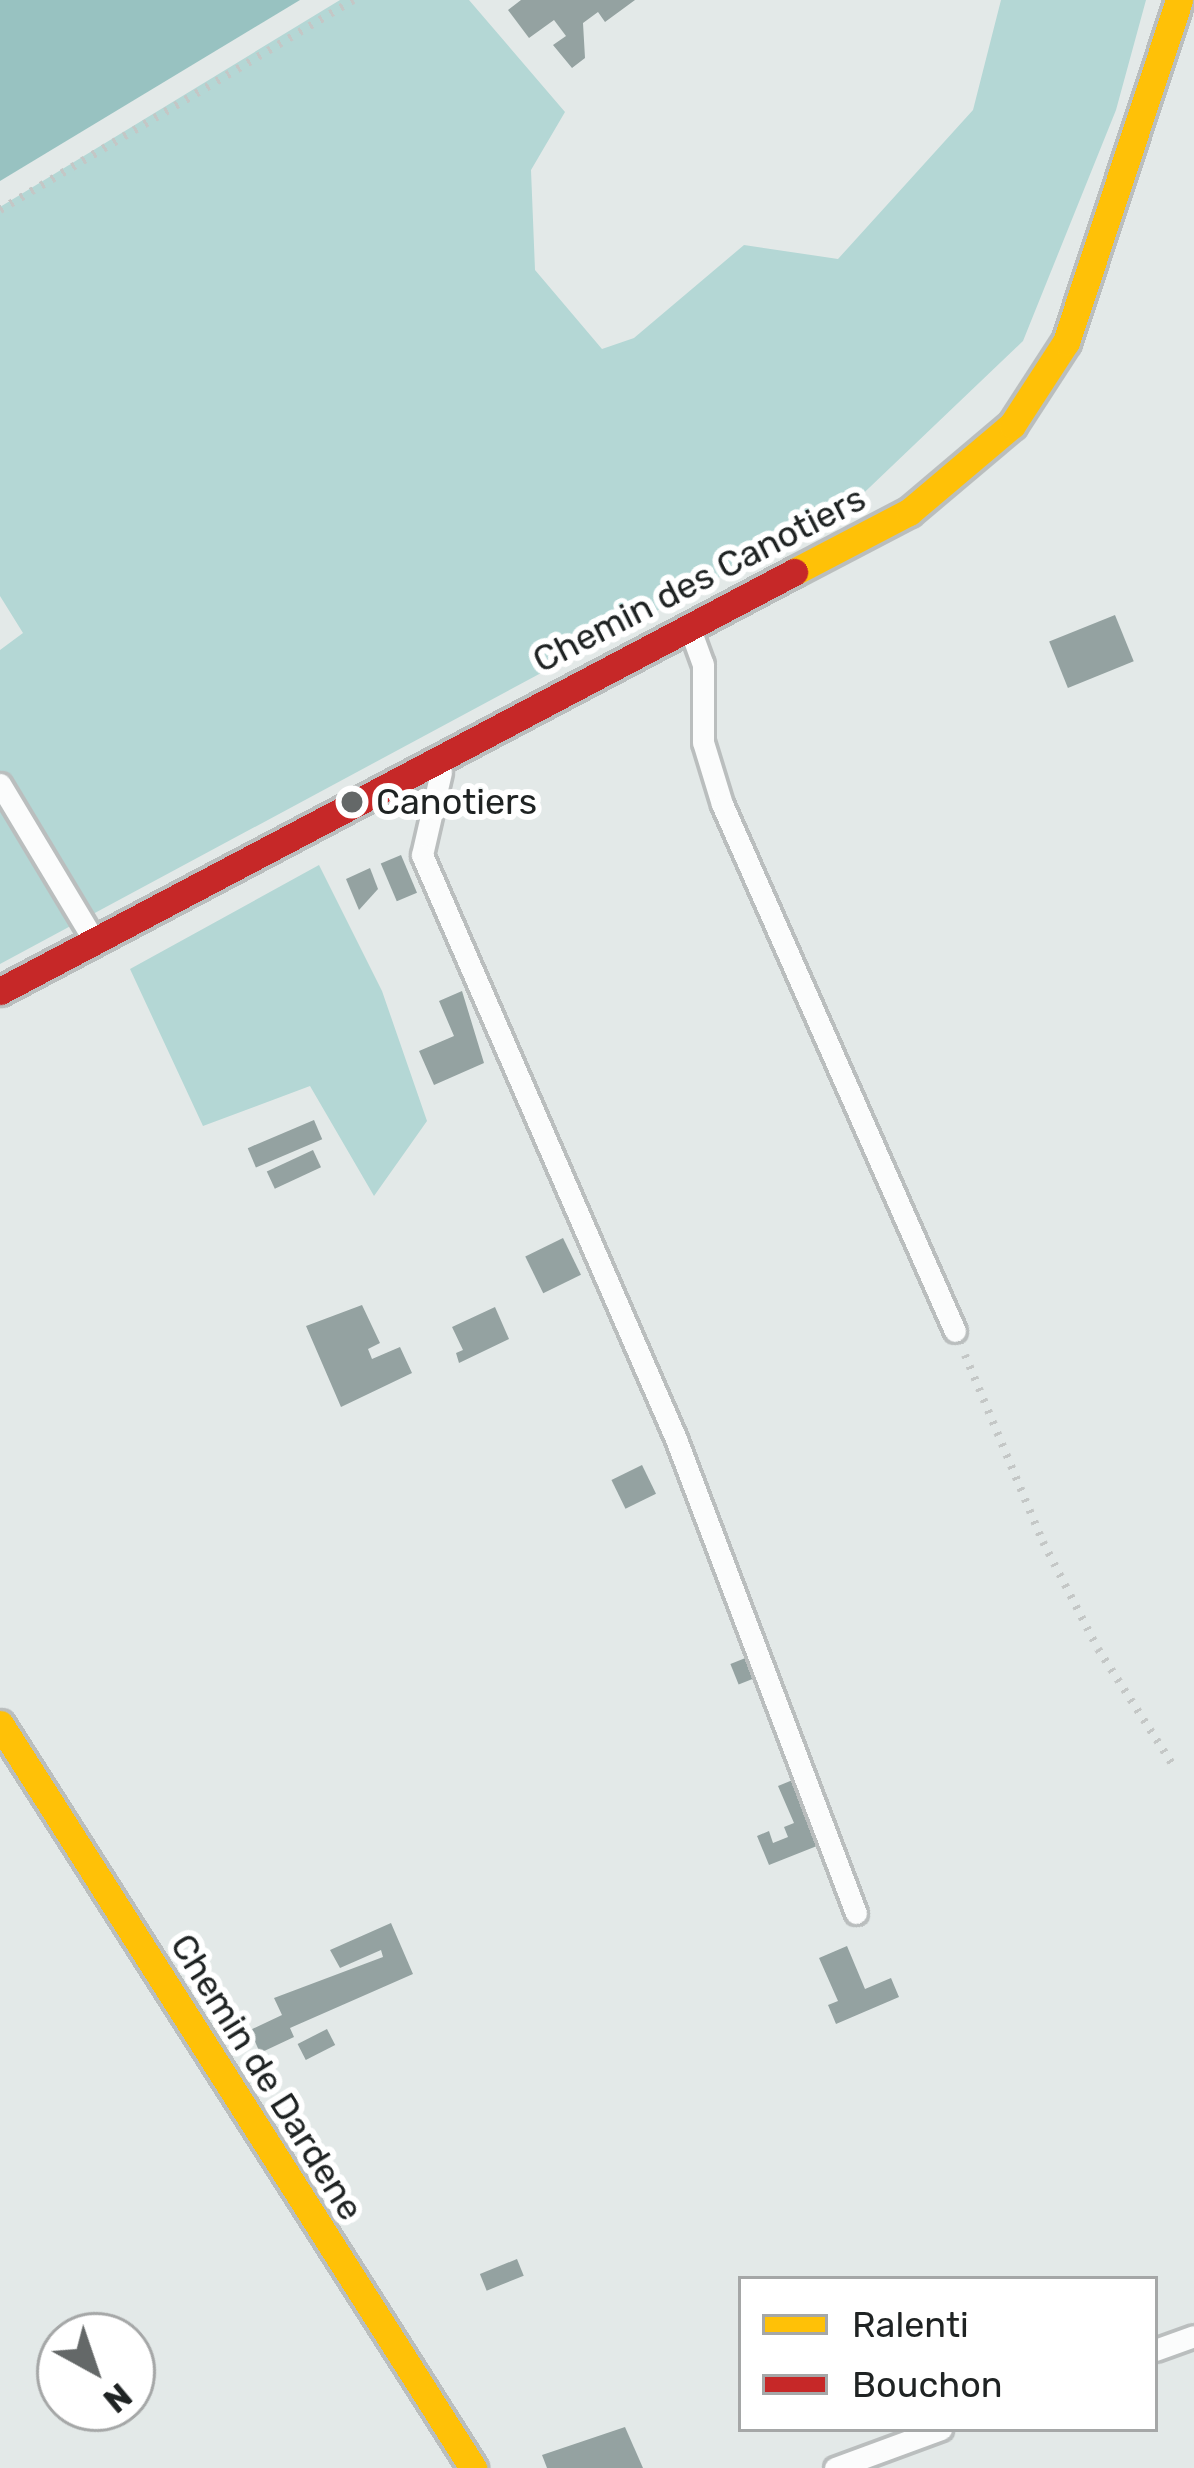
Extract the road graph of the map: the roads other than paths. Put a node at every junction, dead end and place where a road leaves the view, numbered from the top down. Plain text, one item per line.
1 (1180, 0) edge
2 (688, 623) junction
3 (446, 751) junction
4 (0, 784) edge
5 (93, 938) junction
6 (0, 991) edge
7 (956, 1331) road end
8 (0, 1724) edge
9 (856, 1913) dead end
10 (1194, 2336) edge
11 (1158, 2349) edge
12 (933, 2432) edge
13 (473, 2468) edge
14 (835, 2468) edge

1 - 2 street, Chemin des Canotiers
2 - 3 street, Chemin des Canotiers
2 - 7 lane
3 - 5 street, Chemin des Canotiers
3 - 9 lane
4 - 5 lane
5 - 6 street, Chemin des Canotiers
8 - 13 street, Chemin de Dardene
10 - 11 lane
12 - 14 lane

